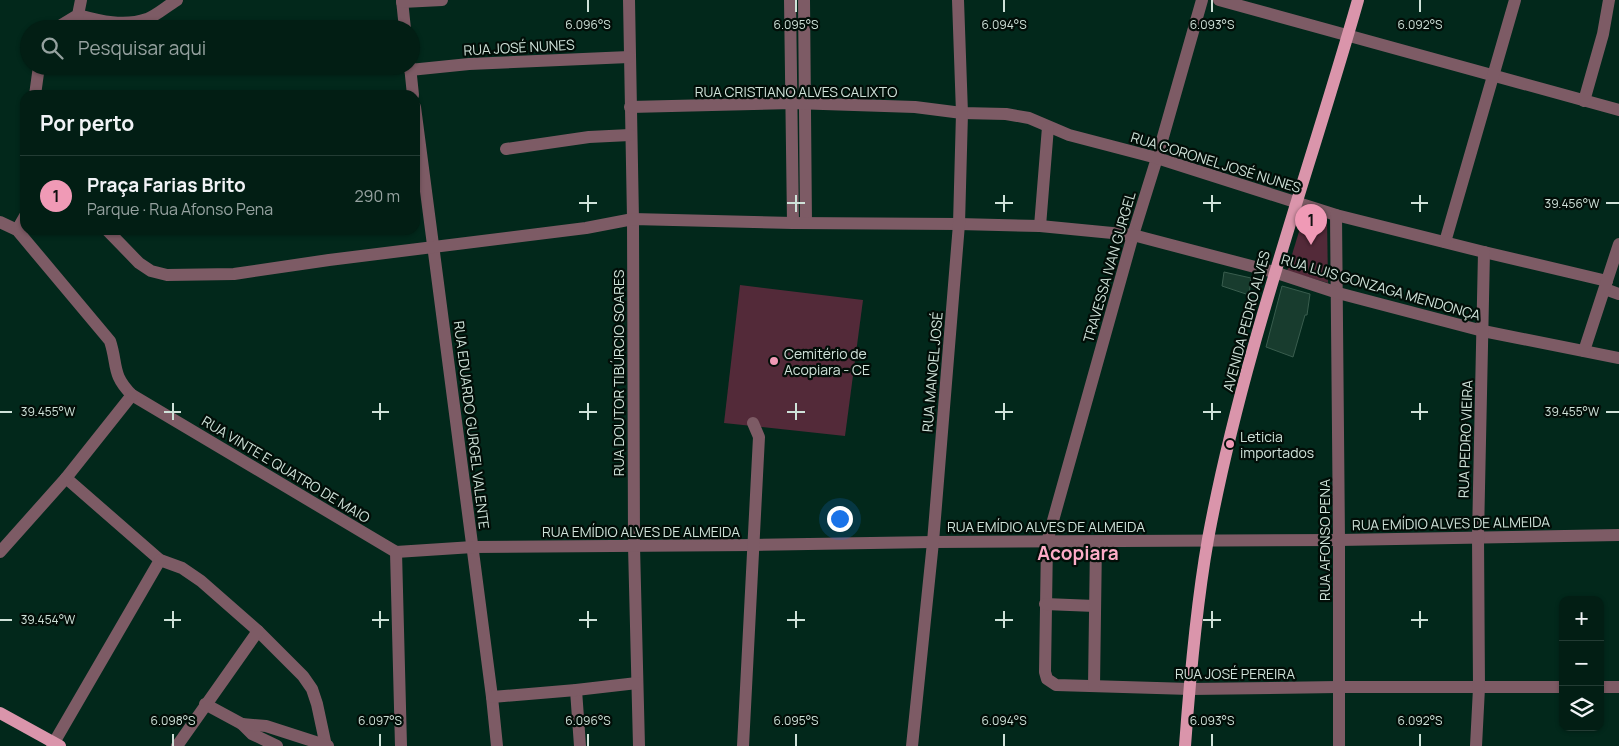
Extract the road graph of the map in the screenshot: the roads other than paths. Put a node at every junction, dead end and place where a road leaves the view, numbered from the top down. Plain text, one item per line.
1 (81, 0) edge
2 (177, 0) edge
3 (442, 0) edge
4 (629, 0) edge
5 (790, 0) edge
6 (804, 0) edge
7 (958, 0) edge
8 (1202, 0) edge
9 (1219, 0) edge
10 (1358, 0) edge
11 (1515, 0) edge
12 (1609, 0) edge
13 (402, 1) edge
14 (78, 15) junction
15 (70, 20) edge
16 (95, 20) edge
17 (138, 20) edge
18 (404, 20) edge
19 (1348, 36) junction
20 (629, 57) junction
21 (420, 67) edge
22 (37, 75) edge
23 (411, 75) edge
24 (1492, 76) junction
25 (35, 90) edge
26 (412, 90) edge
27 (1584, 101) junction
28 (799, 104) junction
29 (630, 107) junction
30 (1619, 110) edge
31 (962, 113) junction
32 (1048, 127) junction
33 (630, 135) junction
34 (420, 146) edge
35 (506, 149) dead end
36 (1157, 158) junction
37 (1296, 202) junction
38 (1336, 215) junction
39 (633, 219) junction
40 (0, 222) edge
41 (806, 223) junction
42 (793, 224) junction
43 (959, 224) junction
44 (20, 225) edge
45 (1040, 226) junction
46 (17, 230) junction
47 (20, 234) edge
48 (21, 235) edge
49 (112, 235) edge
50 (1133, 235) junction
51 (1445, 242) junction
52 (1619, 244) edge
53 (433, 246) junction
54 (1484, 252) junction
55 (1274, 272) junction
56 (1606, 285) junction
57 (1338, 293) junction
58 (1619, 294) edge
59 (1483, 331) junction
60 (1584, 351) junction
61 (1619, 358) edge
62 (132, 395) junction
63 (753, 423) dead end
64 (66, 478) junction
65 (1619, 535) edge
66 (1478, 536) junction
67 (1208, 540) junction
68 (1339, 540) junction
69 (933, 542) junction
70 (1047, 542) junction
71 (1096, 542) junction
72 (753, 545) junction
73 (473, 546) junction
74 (634, 546) junction
75 (0, 552) edge
76 (396, 552) junction
77 (160, 560) junction
78 (1045, 604) junction
79 (1095, 606) junction
80 (258, 631) junction
81 (637, 683) junction
82 (1094, 686) junction
83 (1338, 687) junction
84 (1559, 687) edge
85 (1604, 687) edge
86 (1619, 687) edge
87 (1479, 688) junction
88 (1190, 689) junction
89 (576, 690) junction
90 (492, 697) junction
91 (205, 704) junction
92 (0, 713) edge
93 (242, 724) junction
94 (55, 745) edge
95 (178, 746) edge
96 (277, 746) edge
97 (326, 746) edge
98 (401, 746) edge
99 (497, 746) edge
100 (580, 746) edge
101 (639, 746) edge
102 (743, 746) edge
103 (912, 746) edge
104 (1185, 746) edge
105 (1338, 746) edge
106 (1476, 746) edge

1 - 14 street
2 - 17 street
3 - 13 street
4 - 20 street, RUA DOUTOR TIBÚRCIO SOARES
5 - 28 street
6 - 28 street
7 - 31 street, RUA MANOEL JOSÉ
8 - 36 street, TRAVESSA IVAN GURGEL
9 - 19 street
10 - 19 main road, AVENIDA PEDRO ALVES
11 - 24 street
12 - 27 street
13 - 18 street
14 - 15 street
14 - 16 street
19 - 24 street
19 - 37 main road, AVENIDA PEDRO ALVES
20 - 21 street, RUA JOSÉ NUNES
20 - 29 street, RUA DOUTOR TIBÚRCIO SOARES
22 - 25 street
23 - 26 street
24 - 27 street
24 - 51 street
27 - 30 street
28 - 29 street, RUA CRISTIANO ALVES CALIXTO
28 - 31 street, RUA CRISTIANO ALVES CALIXTO
28 - 41 street
28 - 42 street
29 - 33 street, RUA DOUTOR TIBÚRCIO SOARES
31 - 32 street, RUA CORONEL JOSÉ NUNES
31 - 43 street, RUA MANOEL JOSÉ
32 - 36 street, RUA CORONEL JOSÉ NUNES
32 - 45 street
33 - 35 street
33 - 39 street, RUA DOUTOR TIBÚRCIO SOARES
34 - 53 street, RUA EDUARDO GURGEL VALENTE
36 - 37 street, RUA CORONEL JOSÉ NUNES
36 - 50 street, TRAVESSA IVAN GURGEL
37 - 38 street, RUA CORONEL JOSÉ NUNES
37 - 55 main road, AVENIDA PEDRO ALVES
38 - 51 street, RUA CORONEL JOSÉ NUNES
38 - 57 street, RUA AFONSO PENA
39 - 42 street, RUA LUIS GONZAGA MENDONÇA
39 - 53 street, RUA LUIS GONZAGA MENDONÇA
39 - 74 street, RUA DOUTOR TIBÚRCIO SOARES
40 - 46 street, RUA VINTE E QUATRO DE MAIO
41 - 42 street, RUA LUIS GONZAGA MENDONÇA
41 - 43 street, RUA LUIS GONZAGA MENDONÇA
43 - 45 street, RUA LUIS GONZAGA MENDONÇA
43 - 69 street, RUA MANOEL JOSÉ
44 - 46 street
45 - 50 street, RUA LUIS GONZAGA MENDONÇA
46 - 47 street, RUA VINTE E QUATRO DE MAIO
48 - 62 street, RUA VINTE E QUATRO DE MAIO
49 - 53 street, RUA LUIS GONZAGA MENDONÇA
50 - 55 street, RUA LUIS GONZAGA MENDONÇA
50 - 70 street, TRAVESSA IVAN GURGEL
51 - 54 street, RUA CORONEL JOSÉ NUNES
52 - 56 street
53 - 73 street, RUA EDUARDO GURGEL VALENTE
54 - 56 street, RUA CORONEL JOSÉ NUNES
54 - 59 street, RUA PEDRO VIEIRA
55 - 57 street, RUA LUIS GONZAGA MENDONÇA
55 - 67 main road, AVENIDA PEDRO ALVES
56 - 58 street, RUA CORONEL JOSÉ NUNES
56 - 60 street
57 - 59 street, RUA LUIS GONZAGA MENDONÇA
57 - 68 street, RUA AFONSO PENA
59 - 60 street, RUA LUIS GONZAGA MENDONÇA
59 - 66 street, RUA PEDRO VIEIRA
60 - 61 street, RUA LUIS GONZAGA MENDONÇA
62 - 64 street
62 - 76 street, RUA VINTE E QUATRO DE MAIO
63 - 72 street
64 - 75 street
64 - 77 street
65 - 66 street, RUA EMÍDIO ALVES DE ALMEIDA
66 - 68 street, RUA EMÍDIO ALVES DE ALMEIDA
66 - 87 street, RUA PEDRO VIEIRA
67 - 68 street, RUA EMÍDIO ALVES DE ALMEIDA
67 - 71 street, RUA EMÍDIO ALVES DE ALMEIDA
67 - 88 main road, AVENIDA PEDRO ALVES
68 - 83 street, RUA AFONSO PENA
69 - 70 street, RUA EMÍDIO ALVES DE ALMEIDA
69 - 72 street, RUA EMÍDIO ALVES DE ALMEIDA
69 - 103 street, RUA MANOEL JOSÉ
70 - 71 street, RUA EMÍDIO ALVES DE ALMEIDA
70 - 78 street, RUA JOSÉ PEREIRA
71 - 79 street
72 - 74 street, RUA EMÍDIO ALVES DE ALMEIDA
72 - 102 street
73 - 74 street, RUA EMÍDIO ALVES DE ALMEIDA
73 - 76 street
73 - 90 street, RUA EDUARDO GURGEL VALENTE
74 - 81 street, RUA DOUTOR TIBÚRCIO SOARES
76 - 98 street
77 - 80 street
77 - 94 street
78 - 79 street
78 - 82 street, RUA JOSÉ PEREIRA
79 - 82 street
80 - 91 street
80 - 97 street
81 - 89 street
81 - 101 street, RUA DOUTOR TIBÚRCIO SOARES
82 - 88 street, RUA JOSÉ PEREIRA
83 - 87 street, RUA JOSÉ PEREIRA
83 - 88 street, RUA JOSÉ PEREIRA
83 - 105 street, RUA AFONSO PENA
84 - 87 street, RUA JOSÉ PEREIRA
85 - 86 street
87 - 106 street, RUA PEDRO VIEIRA
88 - 104 main road, AVENIDA PEDRO ALVES
89 - 90 street
89 - 100 street
90 - 99 street, RUA EDUARDO GURGEL VALENTE
91 - 93 street
91 - 95 street
92 - 94 main road
93 - 96 street
93 - 97 street

